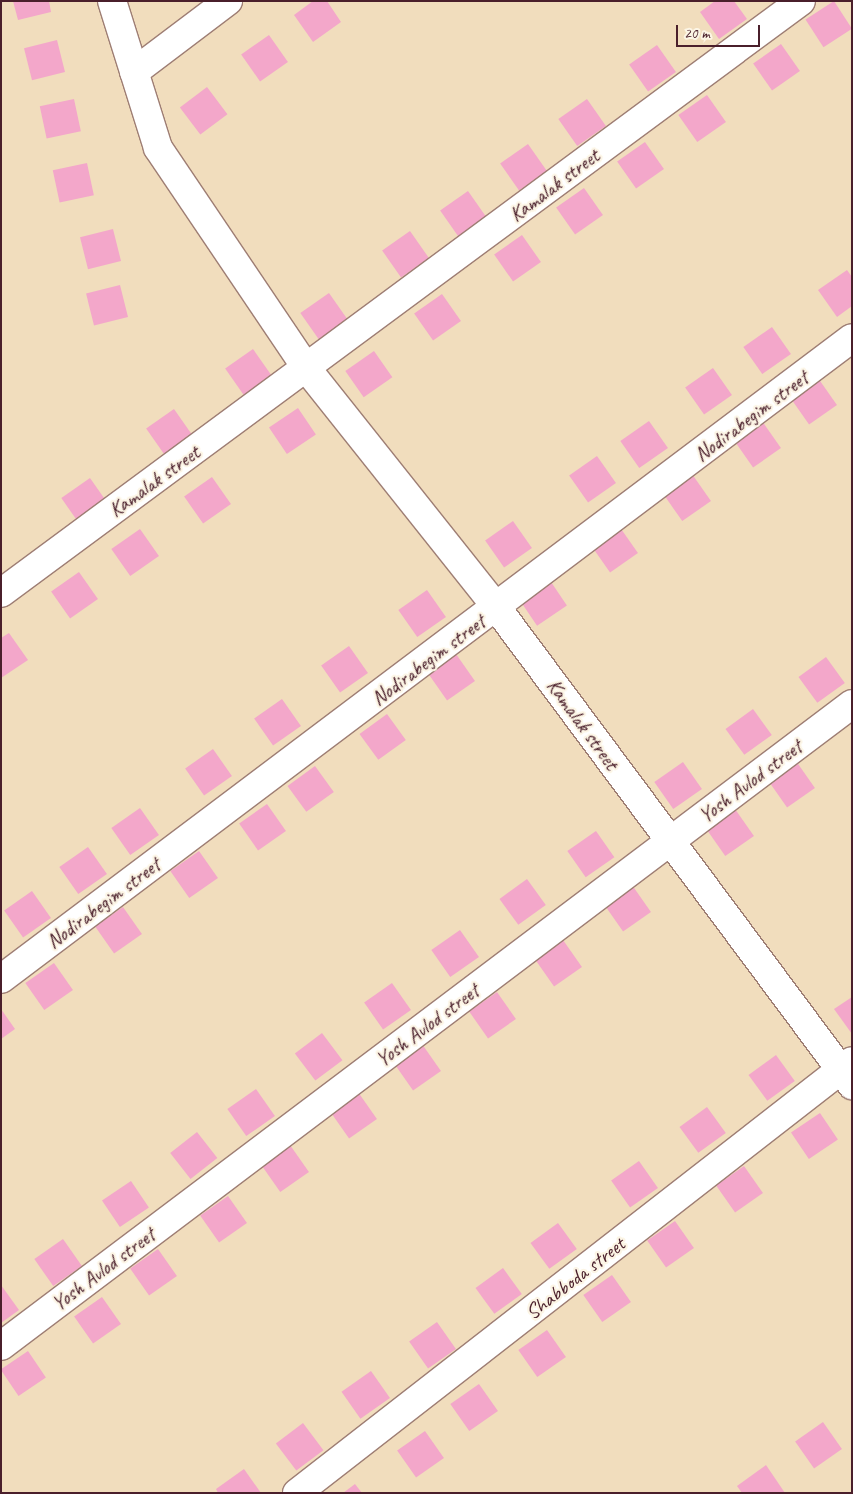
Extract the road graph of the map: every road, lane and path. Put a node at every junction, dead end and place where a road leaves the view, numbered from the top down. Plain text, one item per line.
1 (112, 1) edge
2 (228, 1) edge
3 (801, 1) edge
4 (134, 72) junction
5 (852, 338) edge
6 (307, 369) junction
7 (1, 593) edge
8 (497, 608) junction
9 (852, 704) edge
10 (670, 842) junction
11 (1, 979) edge
12 (848, 1072) edge
13 (1, 1346) edge
14 (297, 1493) edge

1 - 4 street, Kamalak street
2 - 4 street
3 - 6 street, Kamalak street
4 - 6 street, Kamalak street
5 - 8 street, Nodirabegim street
6 - 7 street, Kamalak street
6 - 8 street, Kamalak street
8 - 10 street, Kamalak street
8 - 11 street, Nodirabegim street
9 - 10 street, Yosh Avlod street
10 - 12 street, Kamalak street
10 - 13 street, Yosh Avlod street
12 - 14 street, Shabboda street

